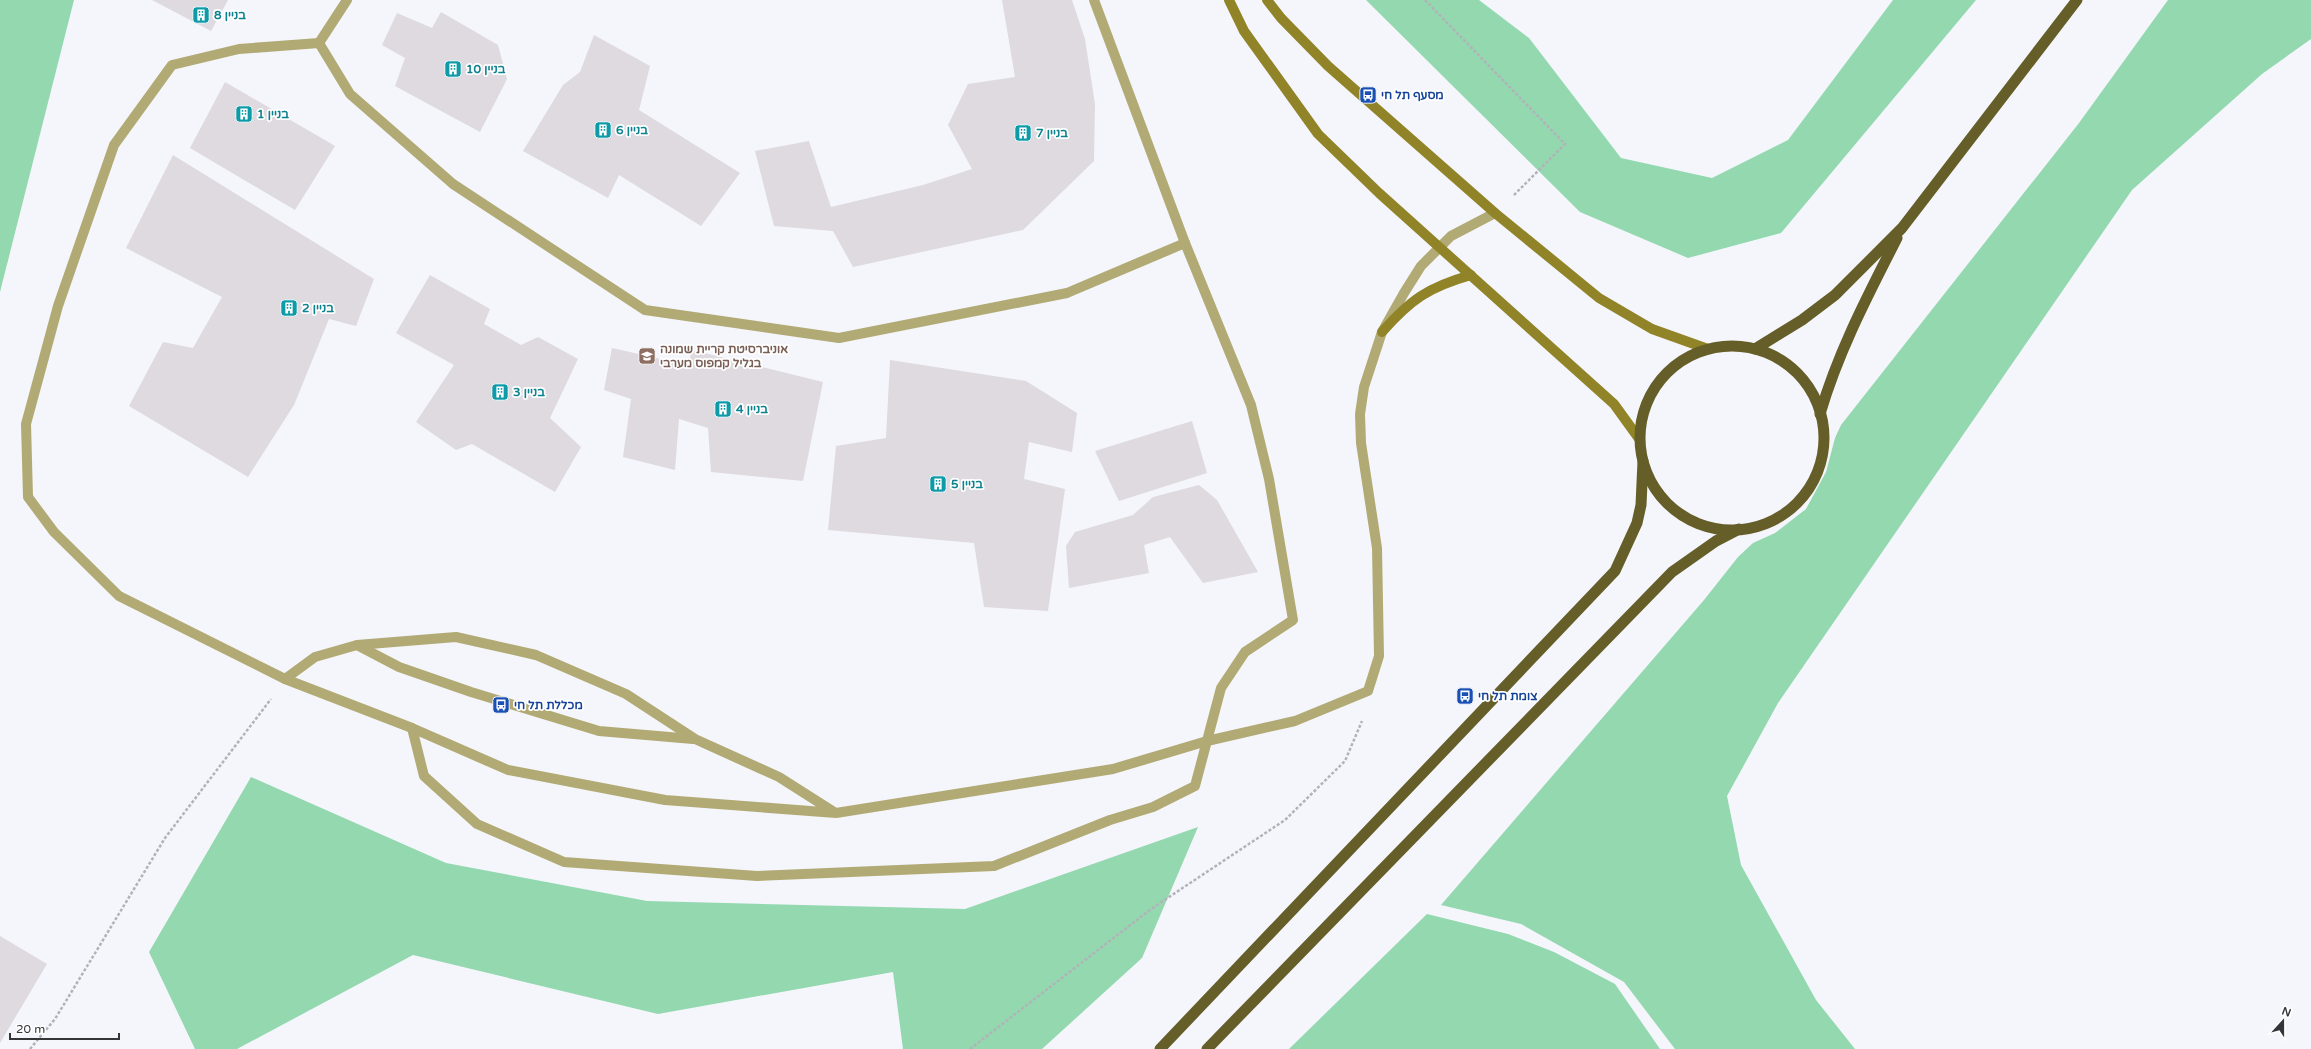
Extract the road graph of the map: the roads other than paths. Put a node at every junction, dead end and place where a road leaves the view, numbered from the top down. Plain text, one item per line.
1 (347, 0) edge
2 (1094, 0) edge
3 (1229, 0) edge
4 (1267, 0) edge
5 (2077, 0) edge
6 (318, 43) junction
7 (1496, 213) junction
8 (1902, 228) junction
9 (1185, 243) junction
10 (1439, 247) junction
11 (1471, 275) junction
12 (1382, 332) junction
13 (1755, 348) junction
14 (1708, 349) junction
15 (1820, 414) junction
16 (1640, 440) junction
17 (1643, 461) junction
18 (1740, 530) junction
19 (358, 645) junction
20 (285, 679) junction
21 (412, 728) junction
22 (695, 739) junction
23 (1207, 741) junction
24 (836, 813) junction
25 (1160, 1049) edge
26 (1207, 1049) edge

1 - 6 street
2 - 9 street
3 - 10 main road
4 - 7 main road
5 - 8 highway
6 - 9 street
6 - 20 street
7 - 10 street
7 - 14 main road
8 - 13 highway
8 - 15 highway
9 - 23 street
10 - 11 main road
10 - 12 street
11 - 12 main road
11 - 16 main road
12 - 23 street
13 - 14 highway
13 - 15 highway
14 - 16 highway
15 - 18 highway
16 - 17 highway
17 - 18 highway
17 - 25 highway
18 - 26 highway
19 - 20 street
19 - 22 street
19 - 22 street
20 - 21 street
21 - 23 street
21 - 24 street
22 - 24 street
23 - 24 street

